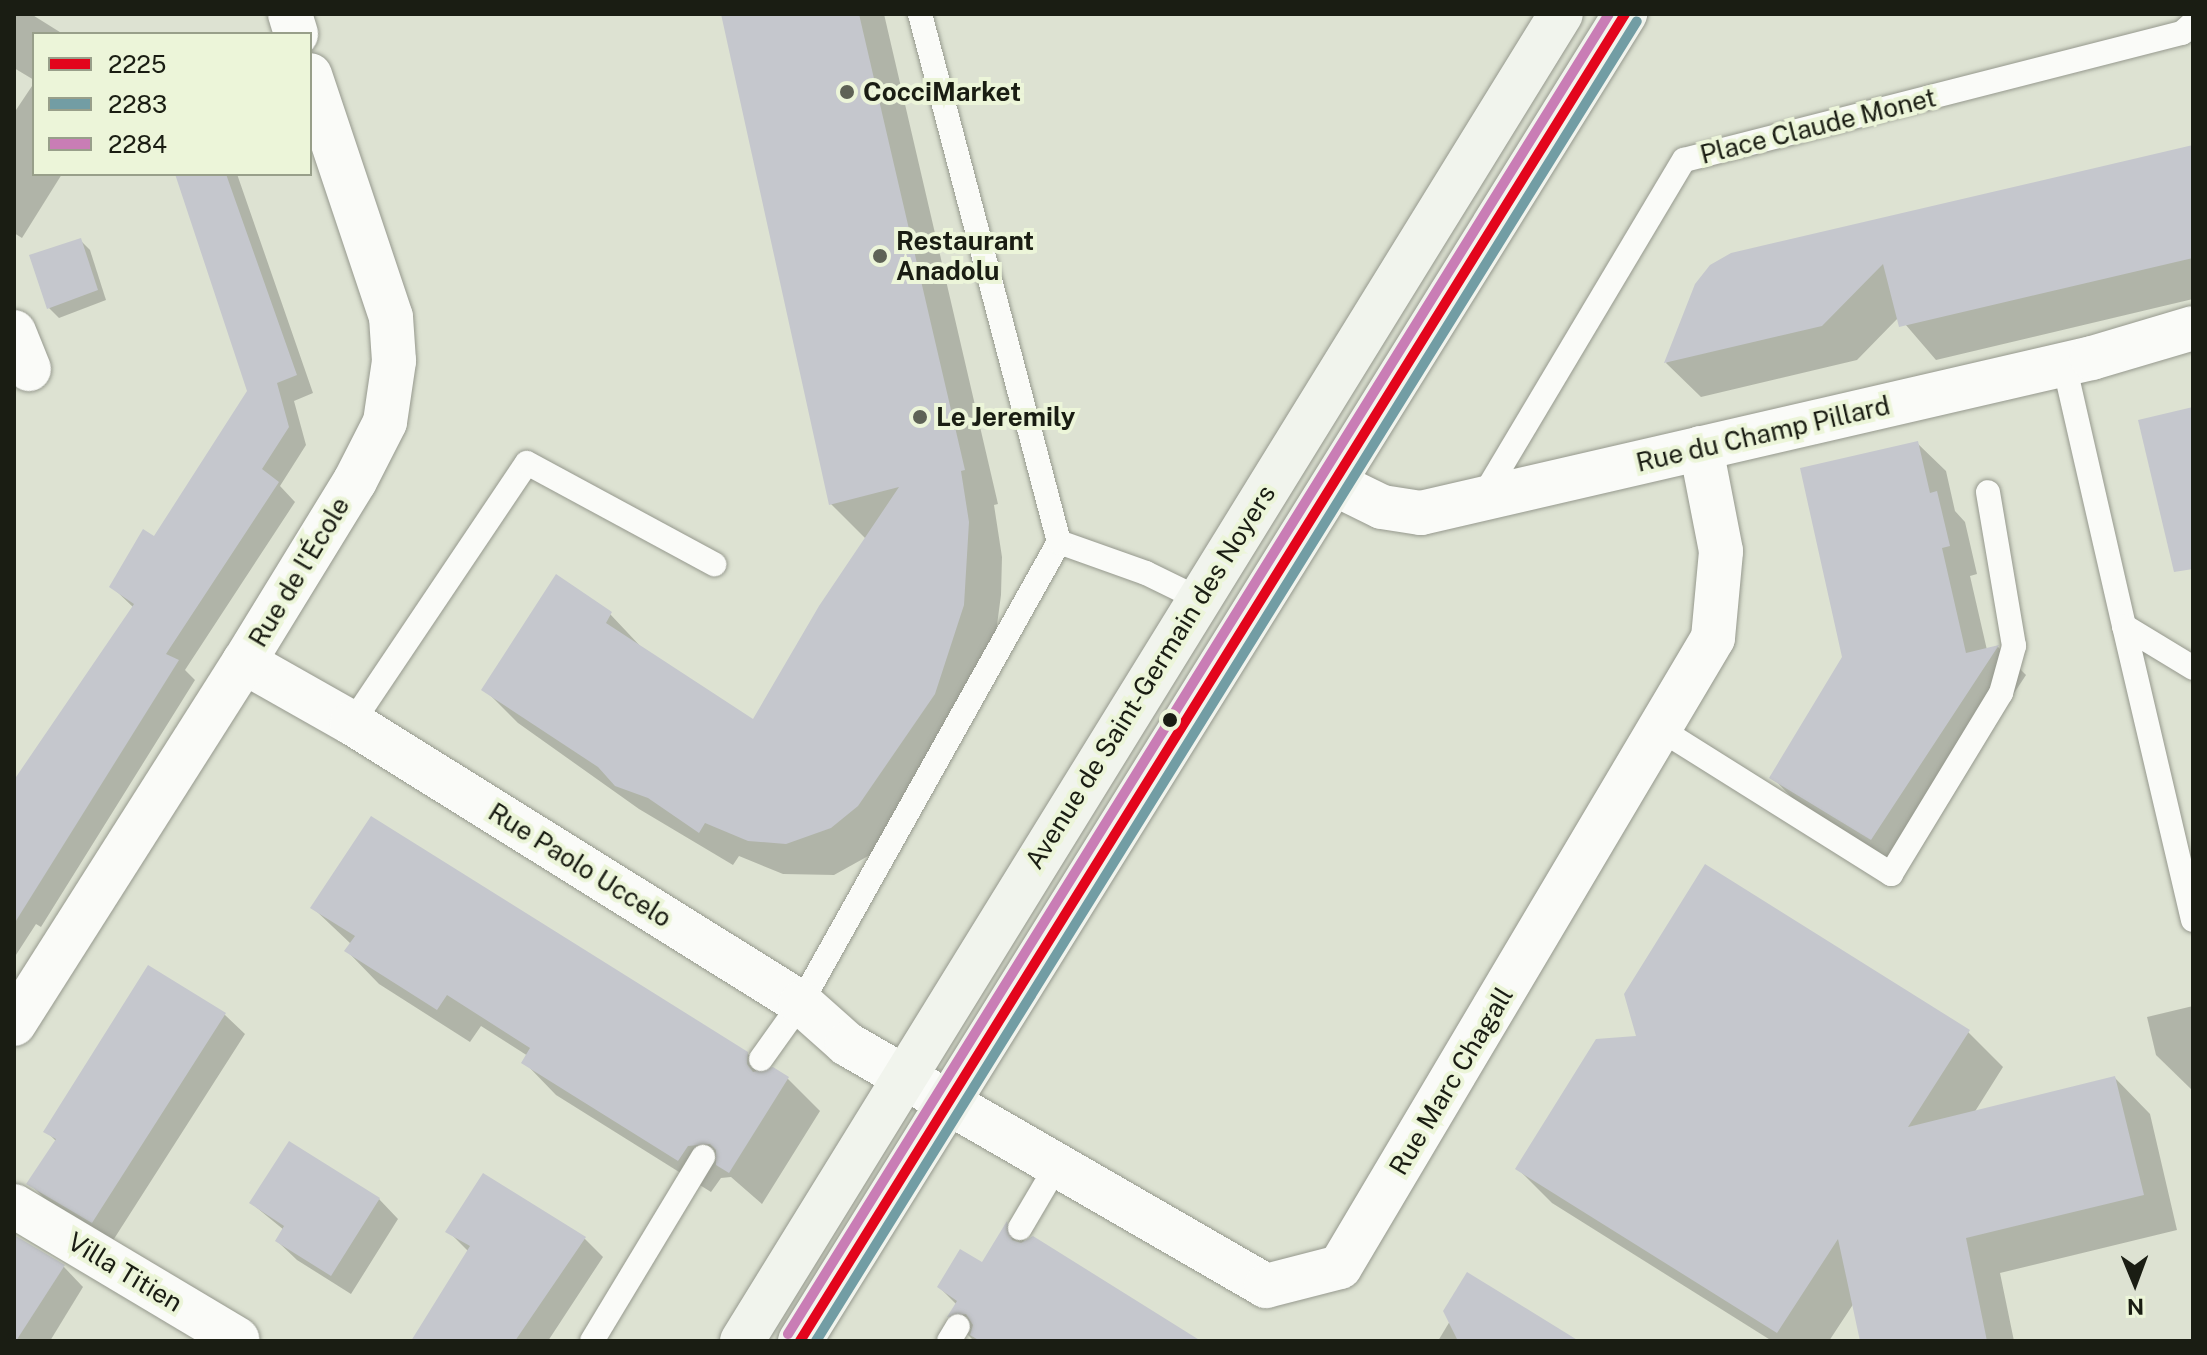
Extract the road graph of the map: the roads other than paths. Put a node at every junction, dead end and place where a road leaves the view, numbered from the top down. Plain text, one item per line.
1 (920, 14) edge
2 (1561, 14) edge
3 (1625, 14) edge
4 (2193, 23) edge
5 (312, 81) edge
6 (2193, 328) edge
7 (2064, 364) junction
8 (1701, 448) junction
9 (1335, 484) junction
10 (1988, 492) dead end
11 (1481, 500) junction
12 (1059, 542) junction
13 (714, 564) dead end
14 (1197, 598) junction
15 (2124, 626) junction
16 (244, 662) junction
17 (2193, 668) edge
18 (352, 723) junction
19 (1660, 729) junction
20 (2185, 848) edge
21 (2193, 920) edge
22 (801, 1003) junction
23 (14, 1024) edge
24 (761, 1059) dead end
25 (908, 1078) junction
26 (947, 1103) junction
27 (703, 1157) dead end
28 (1056, 1167) junction
29 (14, 1206) edge
30 (1020, 1228) dead end
31 (237, 1339) dead end
32 (592, 1341) edge
33 (742, 1341) edge
34 (800, 1341) edge

1 - 12 lane
2 - 14 main road, Avenue de Saint-Germain des Noyers
3 - 9 main road, Avenue de Saint-Germain des Noyers
4 - 11 lane, Place Claude Monet
5 - 16 street, Rue de l'École
6 - 7 street, Rue du Champ Pillard
7 - 8 street, Rue du Champ Pillard
7 - 15 lane
8 - 11 street, Rue du Champ Pillard
8 - 19 street, Rue Marc Chagall
9 - 11 street, Rue du Champ Pillard
9 - 26 main road, Avenue de Saint-Germain des Noyers
10 - 19 lane
12 - 14 lane
12 - 22 lane
13 - 18 lane
14 - 25 main road, Avenue de Saint-Germain des Noyers
15 - 17 lane
15 - 20 lane
16 - 18 street, Rue Paolo Uccelo
16 - 23 street, Rue de l'École
18 - 22 street, Rue Paolo Uccelo
19 - 28 street, Rue Marc Chagall
20 - 21 lane
22 - 24 lane
22 - 25 street, Rue Paolo Uccelo
25 - 26 street, Rue Marc Chagall
25 - 33 main road, Avenue de Saint-Germain des Noyers
26 - 28 street, Rue Marc Chagall
26 - 34 main road, Avenue de Saint-Germain des Noyers
27 - 32 lane
28 - 30 lane
29 - 31 street, Villa Titien

